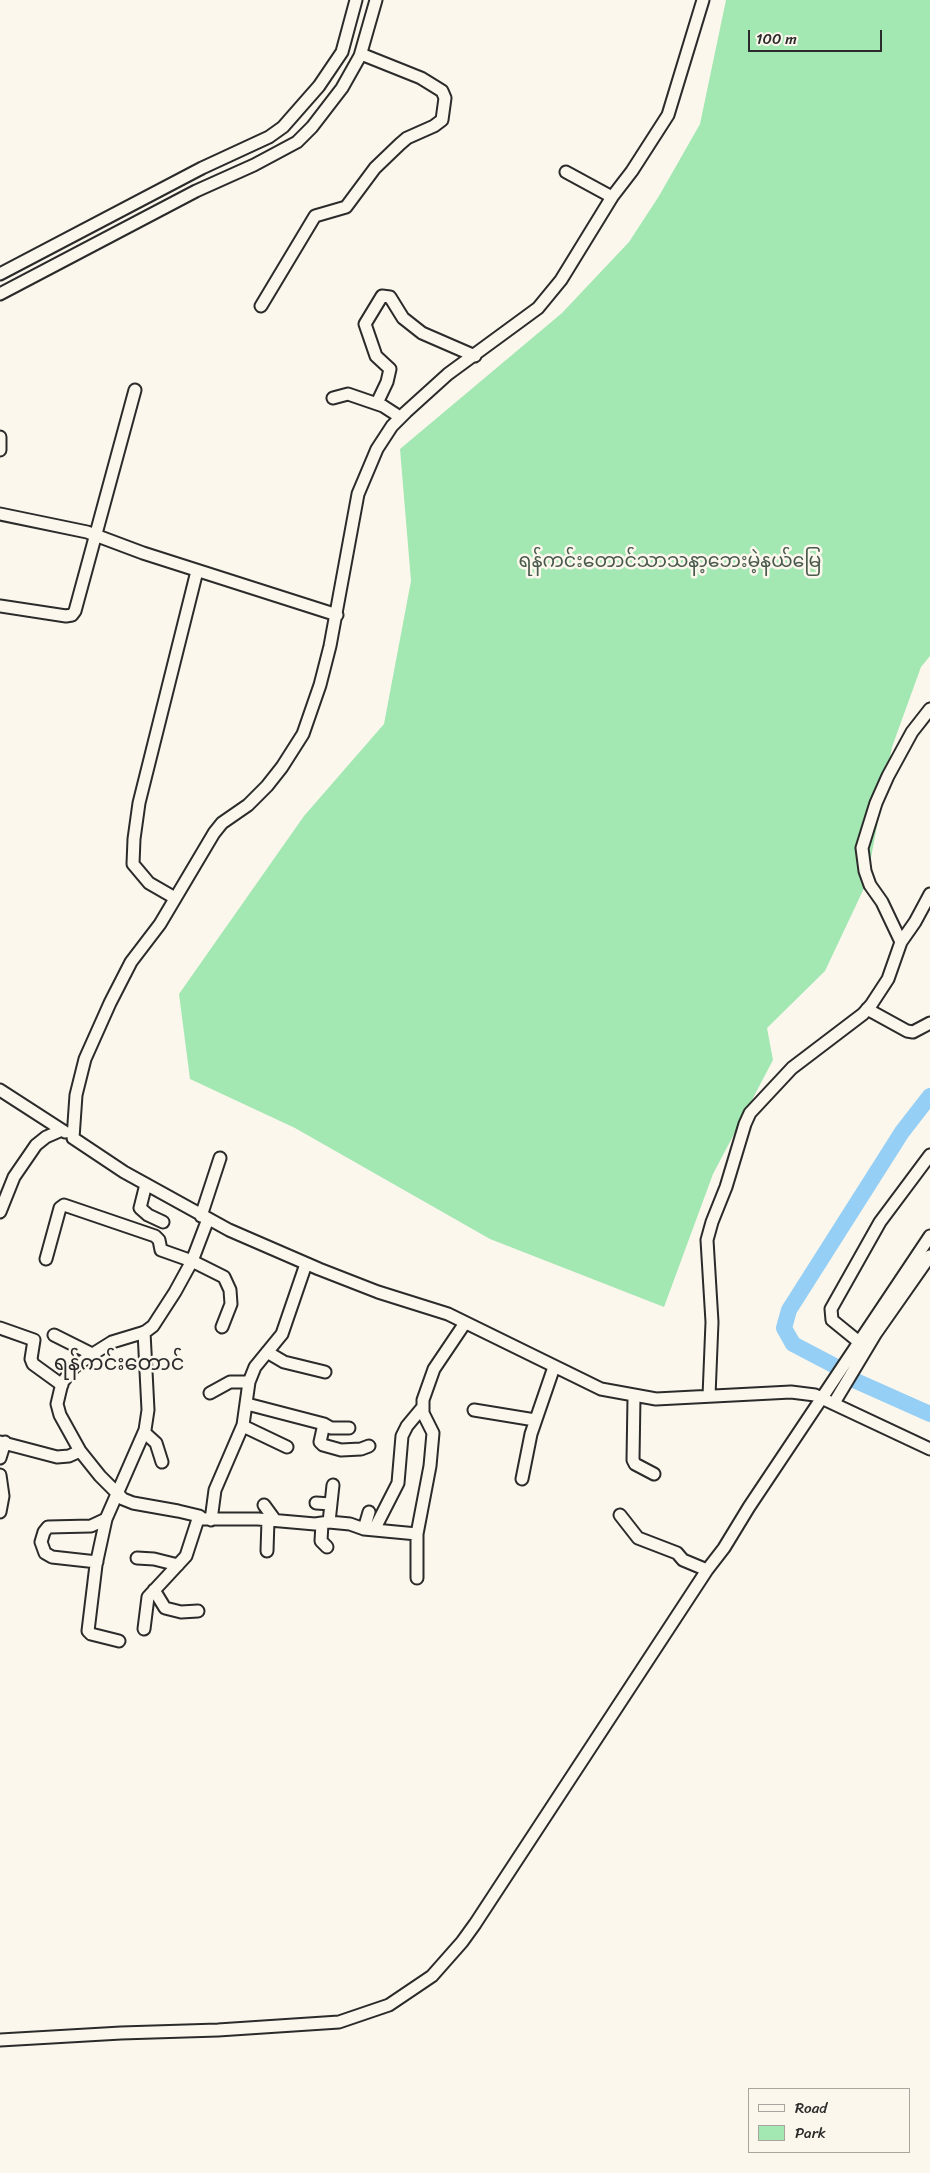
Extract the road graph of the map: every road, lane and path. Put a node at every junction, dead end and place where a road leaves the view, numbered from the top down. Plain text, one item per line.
1 (356, 0) edge
2 (376, 0) edge
3 (703, 0) edge
4 (360, 54) junction
5 (566, 172) dead end
6 (612, 197) junction
7 (0, 274) edge
8 (0, 294) edge
9 (261, 306) dead end
10 (475, 356) junction
11 (134, 390) dead end
12 (333, 398) dead end
13 (377, 404) junction
14 (400, 417) junction
15 (0, 437) edge
16 (0, 450) edge
17 (0, 514) edge
18 (95, 535) junction
19 (197, 571) junction
20 (0, 606) edge
21 (337, 615) junction
22 (930, 709) edge
23 (930, 894) edge
24 (175, 898) junction
25 (901, 942) junction
26 (868, 1009) junction
27 (930, 1023) edge
28 (0, 1090) edge
29 (62, 1130) junction
30 (73, 1138) junction
31 (930, 1155) edge
32 (220, 1158) dead end
33 (146, 1184) junction
34 (0, 1212) edge
35 (205, 1217) junction
36 (163, 1222) dead end
37 (930, 1236) edge
38 (930, 1256) edge
39 (46, 1259) dead end
40 (192, 1261) junction
41 (306, 1264) junction
42 (465, 1323) junction
43 (0, 1328) edge
44 (222, 1328) dead end
45 (144, 1332) junction
46 (54, 1335) dead end
47 (859, 1342) junction
48 (267, 1352) junction
49 (92, 1354) junction
50 (554, 1368) junction
51 (325, 1372) dead end
52 (249, 1382) junction
53 (62, 1385) junction
54 (210, 1392) dead end
55 (709, 1396) junction
56 (634, 1397) junction
57 (828, 1400) junction
58 (247, 1404) junction
59 (422, 1408) junction
60 (474, 1410) dead end
61 (535, 1420) junction
62 (324, 1424) junction
63 (242, 1426) junction
64 (349, 1428) dead end
65 (145, 1433) junction
66 (3, 1442) edge
67 (369, 1446) dead end
68 (286, 1448) dead end
69 (930, 1449) edge
70 (80, 1451) junction
71 (0, 1458) edge
72 (162, 1462) dead end
73 (654, 1474) dead end
74 (0, 1475) edge
75 (522, 1479) dead end
76 (333, 1485) dead end
77 (118, 1494) junction
78 (316, 1503) dead end
79 (331, 1504) junction
80 (264, 1505) dead end
81 (0, 1512) edge
82 (369, 1512) dead end
83 (620, 1515) dead end
84 (198, 1516) junction
85 (106, 1519) junction
86 (211, 1520) junction
87 (271, 1520) junction
88 (326, 1522) junction
89 (369, 1530) junction
90 (417, 1534) junction
91 (327, 1547) dead end
92 (266, 1551) dead end
93 (137, 1558) dead end
94 (97, 1562) junction
95 (178, 1565) junction
96 (707, 1570) junction
97 (417, 1578) dead end
98 (154, 1590) junction
99 (198, 1611) dead end
100 (144, 1629) dead end
101 (119, 1641) dead end
102 (0, 2040) edge

1 - 7 street
2 - 4 street
3 - 6 street
4 - 8 street
4 - 9 street
5 - 6 street
6 - 10 street
10 - 13 street
10 - 14 street
11 - 18 street
12 - 13 street
13 - 14 street
14 - 21 street
15 - 16 street
17 - 18 street
18 - 19 street
18 - 20 street
19 - 21 street
19 - 24 street
21 - 24 street
22 - 25 street
23 - 25 street
24 - 30 street
25 - 26 street
26 - 27 street
26 - 55 street
28 - 29 street
29 - 30 street
29 - 34 street
30 - 33 street
31 - 47 street
32 - 35 street
33 - 35 street
33 - 36 street
35 - 40 street
35 - 41 street
37 - 47 street
38 - 57 street
39 - 40 street
40 - 44 street
40 - 45 street
41 - 42 street
41 - 48 street
42 - 50 street
42 - 59 street
43 - 53 street
45 - 49 street
45 - 65 street
46 - 49 street
47 - 57 street
48 - 51 street
48 - 52 street
49 - 53 street
50 - 56 street
50 - 61 street
52 - 54 street
52 - 58 street
53 - 70 street
55 - 56 street
55 - 57 street
56 - 73 street
57 - 69 street
57 - 96 street
58 - 62 street
58 - 63 street
59 - 89 street
59 - 90 street
60 - 61 street
61 - 75 street
62 - 64 street
62 - 67 street
63 - 68 street
63 - 86 street
65 - 72 street
65 - 77 street
66 - 70 street
66 - 71 street
70 - 77 street
74 - 81 street
76 - 79 street
77 - 84 street
77 - 85 street
78 - 79 street
79 - 88 street
80 - 87 street
82 - 89 street
83 - 96 street
84 - 86 street
84 - 95 street
85 - 94 street
85 - 94 street
86 - 87 street
87 - 88 street
87 - 92 street
88 - 89 street
88 - 91 street
89 - 90 street
90 - 97 street
93 - 95 street
94 - 101 street
95 - 98 street
96 - 102 street
98 - 99 street
98 - 100 street

